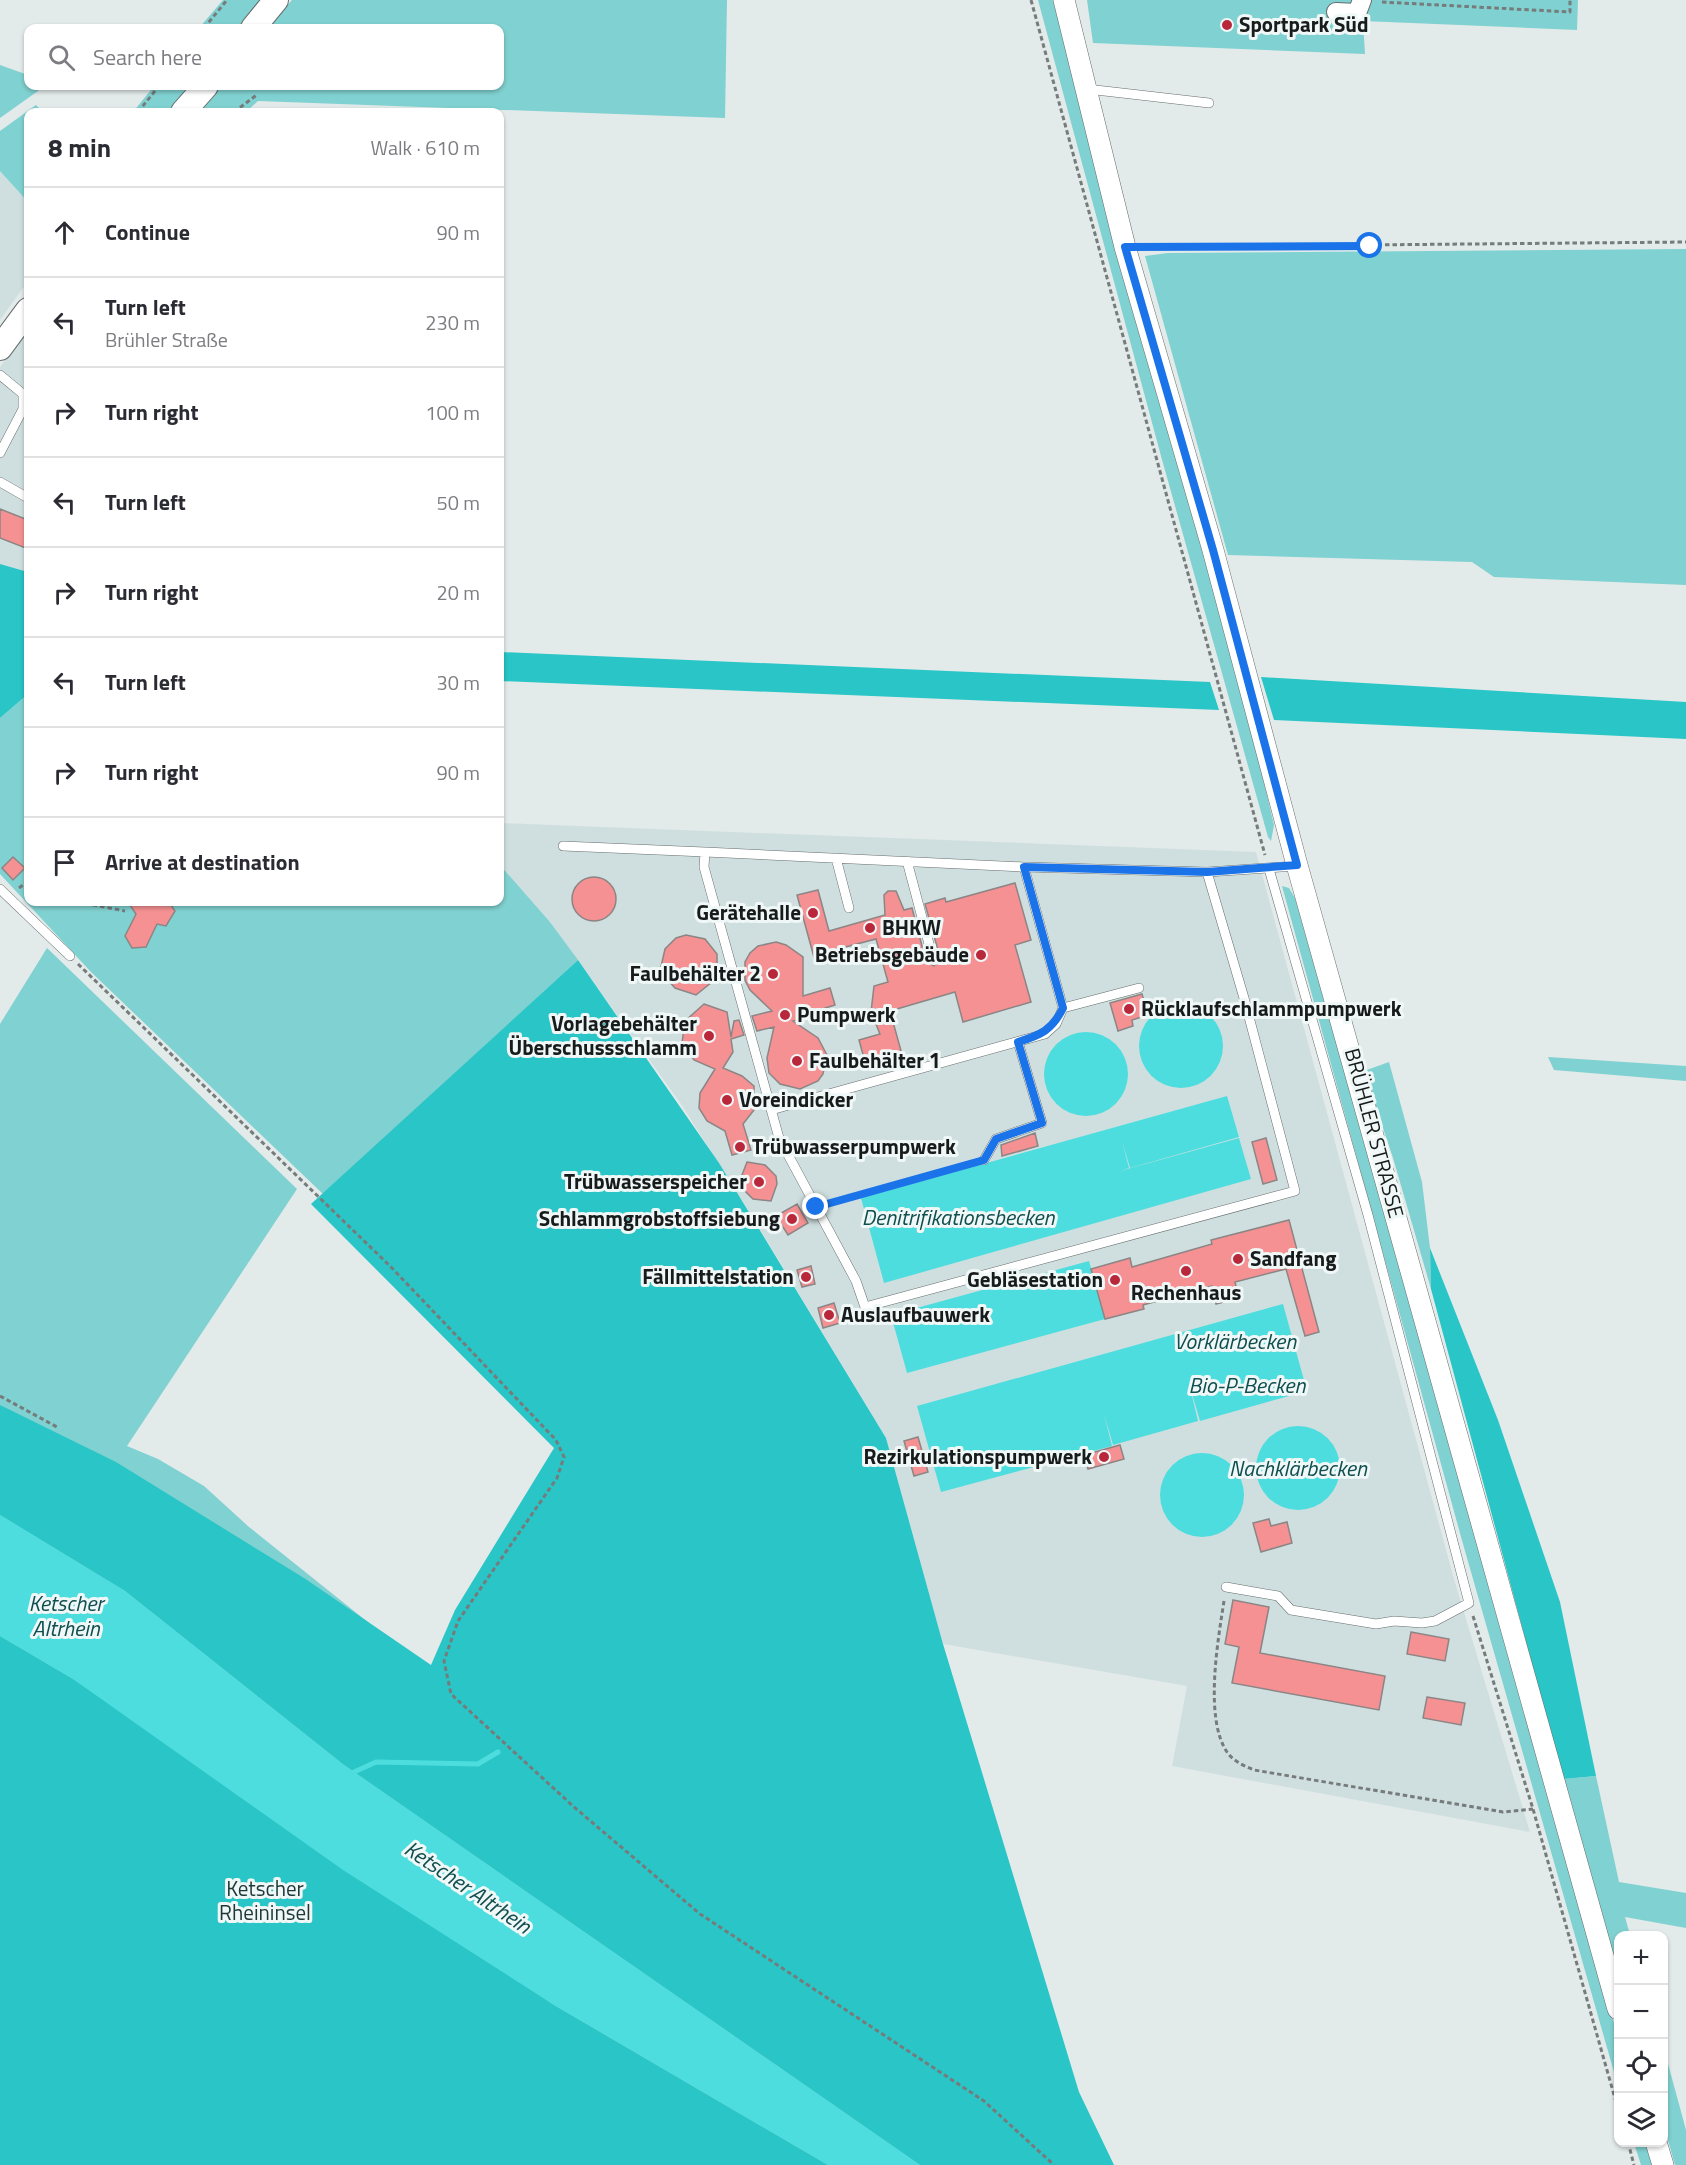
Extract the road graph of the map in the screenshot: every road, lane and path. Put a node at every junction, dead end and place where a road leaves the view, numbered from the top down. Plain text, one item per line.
1 (227, 0) edge
2 (276, 0) edge
3 (1031, 0) edge
4 (1064, 0) edge
5 (1570, 0) edge
6 (1382, 2) dead end
7 (1336, 12) dead end
8 (1359, 14) edge
9 (207, 24) edge
10 (256, 24) edge
11 (1083, 81) junction
12 (156, 90) edge
13 (202, 90) edge
14 (258, 94) dead end
15 (1209, 103) dead end
16 (141, 108) edge
17 (187, 108) edge
18 (239, 108) edge
19 (1686, 242) edge
20 (1125, 247) junction
21 (24, 315) edge
22 (0, 348) edge
23 (0, 375) edge
24 (0, 453) edge
25 (0, 482) edge
26 (24, 496) edge
27 (563, 846) dead end
28 (705, 852) junction
29 (836, 858) junction
30 (907, 861) junction
31 (1297, 865) junction
32 (1024, 867) junction
33 (1269, 869) junction
34 (1207, 872) junction
35 (0, 889) edge
36 (99, 906) edge
37 (849, 908) dead end
38 (125, 911) dead end
39 (70, 956) joint
40 (933, 958) dead end
41 (1138, 988) dead end
42 (1063, 1008) junction
43 (1018, 1042) junction
44 (771, 1110) junction
45 (984, 1160) joint
46 (816, 1207) junction
47 (0, 1396) edge
48 (57, 1427) dead end
49 (1226, 1587) joint
50 (1469, 1604) junction
51 (1533, 1809) junction
52 (1614, 1995) edge
53 (1614, 2095) edge
54 (1629, 2147) edge
55 (1658, 2147) edge
56 (1054, 2165) edge
57 (1634, 2165) edge
58 (1663, 2165) edge

1 - 9 path
2 - 10 main road
3 - 33 path
4 - 11 street, BRÜHLER STRASSE
5 - 6 path
7 - 8 street
11 - 15 lane
11 - 20 street, BRÜHLER STRASSE
12 - 16 path
13 - 17 main road
14 - 18 path
19 - 20 path
20 - 31 street, BRÜHLER STRASSE
21 - 22 main road
23 - 24 lane
25 - 26 lane
27 - 28 lane
28 - 29 lane
28 - 44 lane
29 - 30 lane
29 - 37 lane
30 - 32 lane
30 - 40 lane
31 - 33 lane
31 - 52 street, BRÜHLER STRASSE
32 - 34 lane
32 - 42 lane
33 - 34 lane
33 - 50 lane
34 - 46 lane
35 - 39 lane
36 - 38 path
39 - 56 path
41 - 42 lane
42 - 43 lane
43 - 44 lane
43 - 45 lane
44 - 46 lane
45 - 46 path
47 - 48 path
49 - 50 lane
49 - 51 path
50 - 51 path
51 - 53 path
54 - 57 path
55 - 58 street

